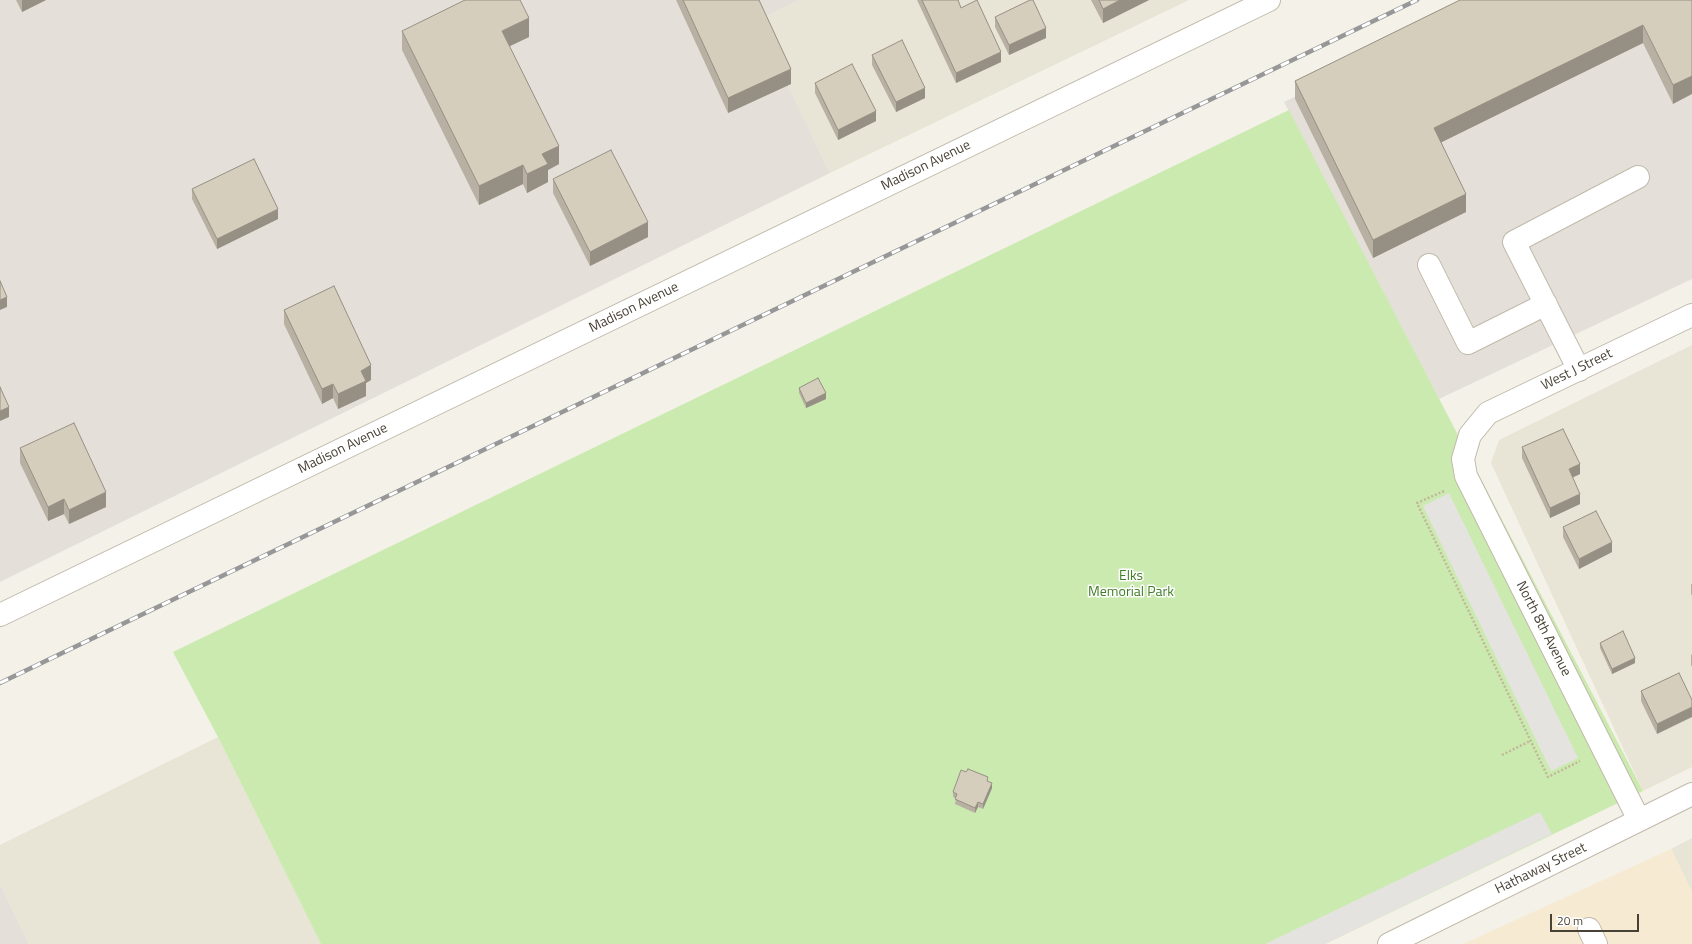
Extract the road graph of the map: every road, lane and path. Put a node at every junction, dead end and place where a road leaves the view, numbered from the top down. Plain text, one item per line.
1 (1269, 0) edge
2 (1638, 177) dead end
3 (1429, 265) dead end
4 (1546, 304) junction
5 (1692, 315) edge
6 (1579, 370) junction
7 (1470, 435) joint
8 (1469, 481) junction
9 (0, 615) edge
10 (1530, 741) junction
11 (1603, 749) junction
12 (1502, 755) dead end
13 (1692, 794) edge
14 (1639, 820) junction
15 (1390, 944) edge

1 - 9 street, Madison Avenue
2 - 4 street
3 - 4 street
4 - 6 street
5 - 6 street, West J Street
6 - 7 street, West J Street
7 - 8 street, North 8th Avenue
8 - 10 path
8 - 11 street, North 8th Avenue
10 - 11 path
10 - 12 path
11 - 14 street, North 8th Avenue
13 - 14 street, Hathaway Street
14 - 15 street, Hathaway Street

